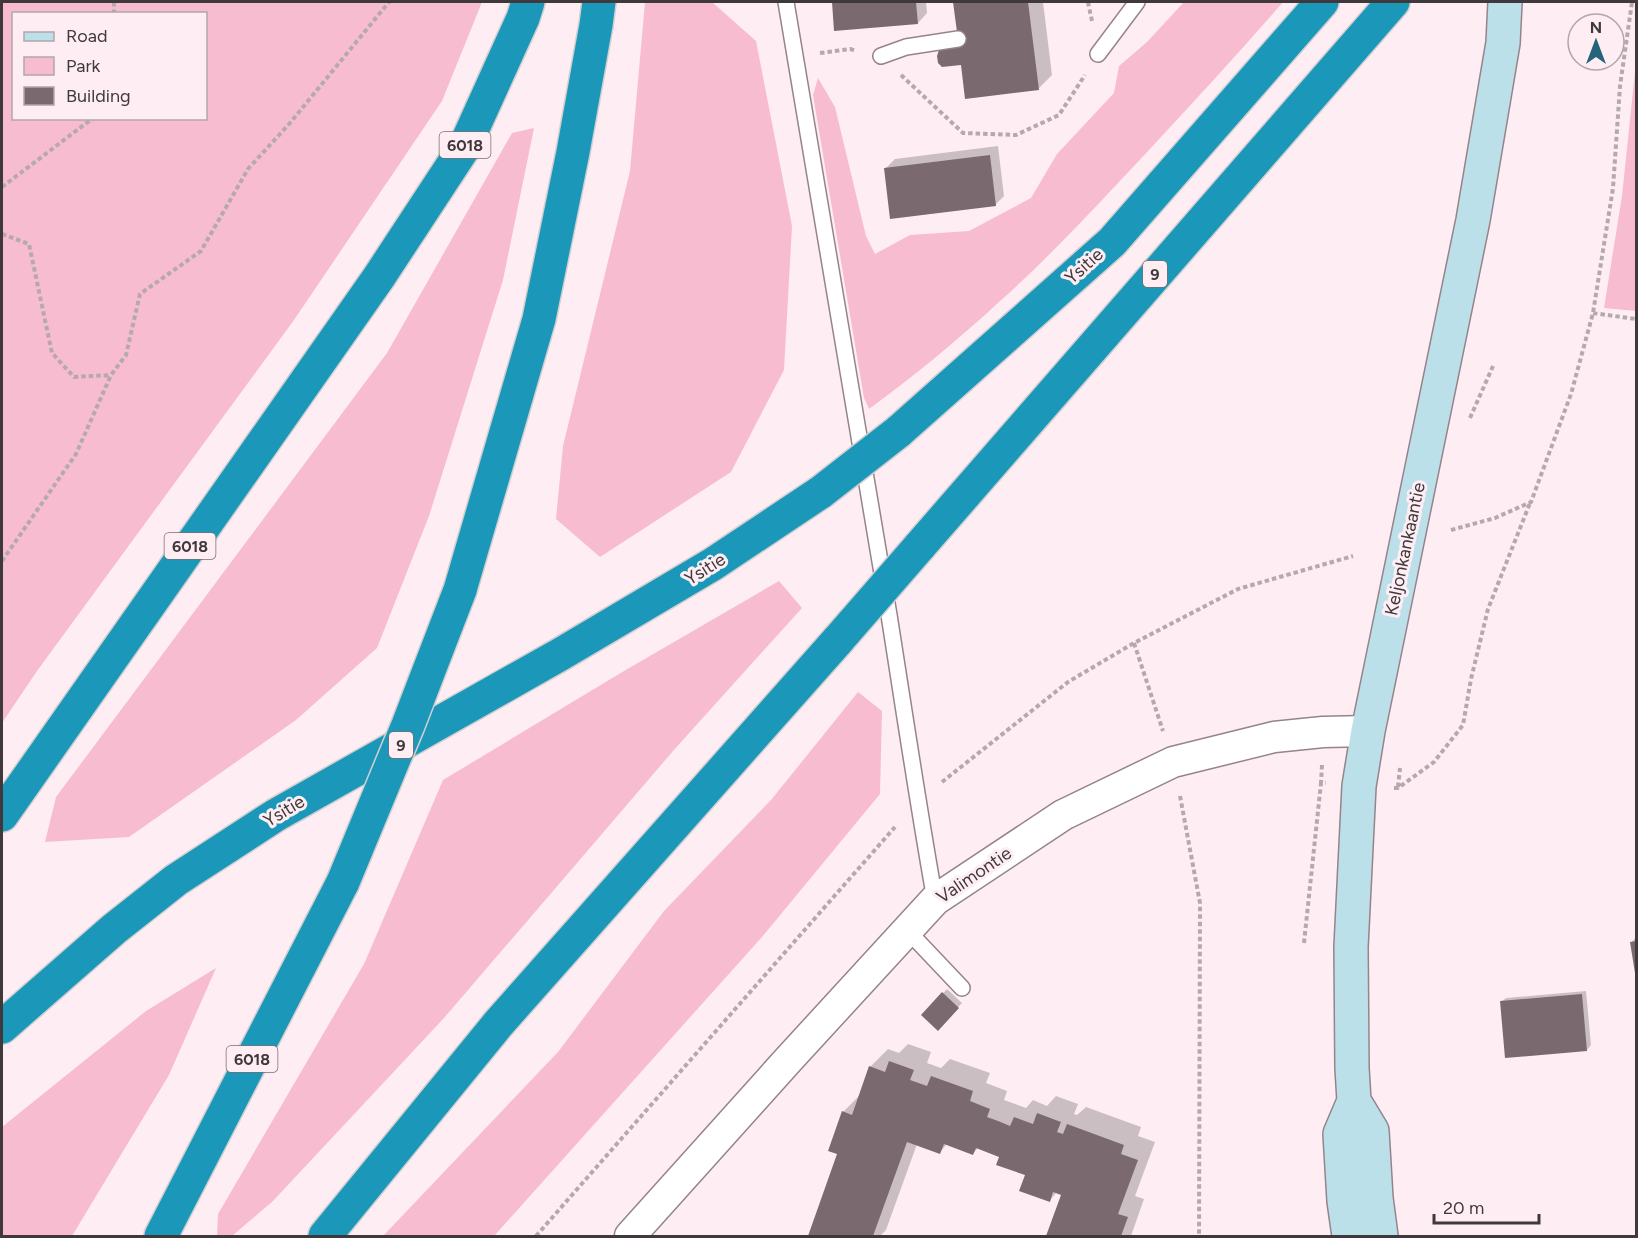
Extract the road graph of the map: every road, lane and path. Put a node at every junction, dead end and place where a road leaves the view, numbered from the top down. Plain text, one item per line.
1 (389, 2) edge
2 (528, 2) edge
3 (599, 2) edge
4 (786, 2) edge
5 (1137, 2) edge
6 (1322, 2) edge
7 (1393, 2) edge
8 (1505, 2) edge
9 (1632, 2) edge
10 (958, 39) dead end
11 (1098, 54) joint
12 (795, 56) junction
13 (881, 56) junction
14 (90, 120) edge
15 (2, 187) edge
16 (2, 234) edge
17 (1593, 313) junction
18 (1636, 319) edge
19 (111, 375) junction
20 (1531, 502) junction
21 (1451, 531) dead end
22 (1353, 556) dead end
23 (2, 561) edge
24 (1134, 643) junction
25 (1368, 731) junction
26 (1173, 762) junction
27 (1321, 783) dead end
28 (1398, 788) dead end
29 (918, 801) junction
30 (2, 815) edge
31 (935, 900) junction
32 (907, 930) junction
33 (1304, 943) dead end
34 (962, 988) dead end
35 (2, 1027) edge
36 (1354, 1101) junction
37 (161, 1236) edge
38 (326, 1236) edge
39 (536, 1236) edge
40 (630, 1236) edge
41 (1199, 1236) edge
42 (1349, 1236) edge
43 (1381, 1236) edge

1 - 19 path
2 - 30 highway, 6018
3 - 37 highway, 6018, bridge
4 - 12 lane
5 - 11 lane
6 - 35 highway, Ysitie / 9, bridge
7 - 38 highway, 9, bridge
8 - 25 main road, Keljonkankaantie
9 - 17 path
10 - 13 lane
11 - 13 path
12 - 13 path
12 - 29 lane
14 - 15 path
16 - 19 path
17 - 18 path
17 - 20 path
19 - 23 path
20 - 21 path
20 - 28 path
22 - 24 path
24 - 26 path
24 - 29 path
25 - 26 street, Valimontie
25 - 36 main road, Keljonkankaantie
26 - 31 street, Valimontie
26 - 41 path
27 - 33 path
29 - 31 lane
29 - 39 path
31 - 32 street, Valimontie
32 - 34 lane
32 - 40 street, Valimontie
36 - 42 main road, Keljonkankaantie
36 - 43 main road, Keljonkankaantie

